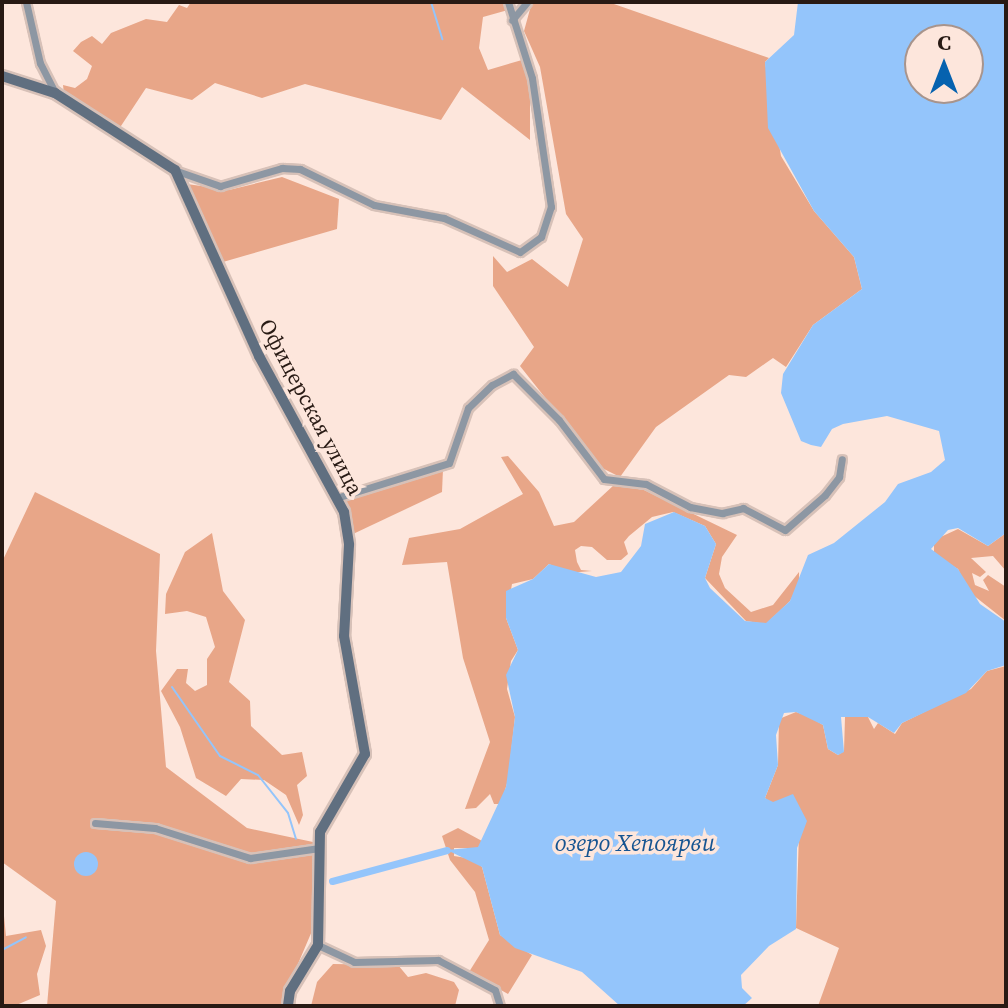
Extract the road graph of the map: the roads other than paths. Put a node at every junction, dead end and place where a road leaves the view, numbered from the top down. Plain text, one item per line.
1 (26, 2) edge
2 (508, 2) edge
3 (527, 2) edge
4 (512, 20) junction
5 (2, 76) edge
6 (55, 93) junction
7 (175, 170) junction
8 (842, 459) dead end
9 (336, 498) junction
10 (95, 823) dead end
11 (319, 851) junction
12 (318, 945) junction
13 (288, 1006) edge
14 (500, 1006) edge

1 - 6 street
2 - 4 street
3 - 4 street
4 - 7 street
5 - 6 street
6 - 7 street
7 - 9 street, Офицерская улица
8 - 9 street
9 - 11 street, Офицерская улица
10 - 11 street
11 - 12 street, Офицерская улица
12 - 13 street
12 - 14 street

